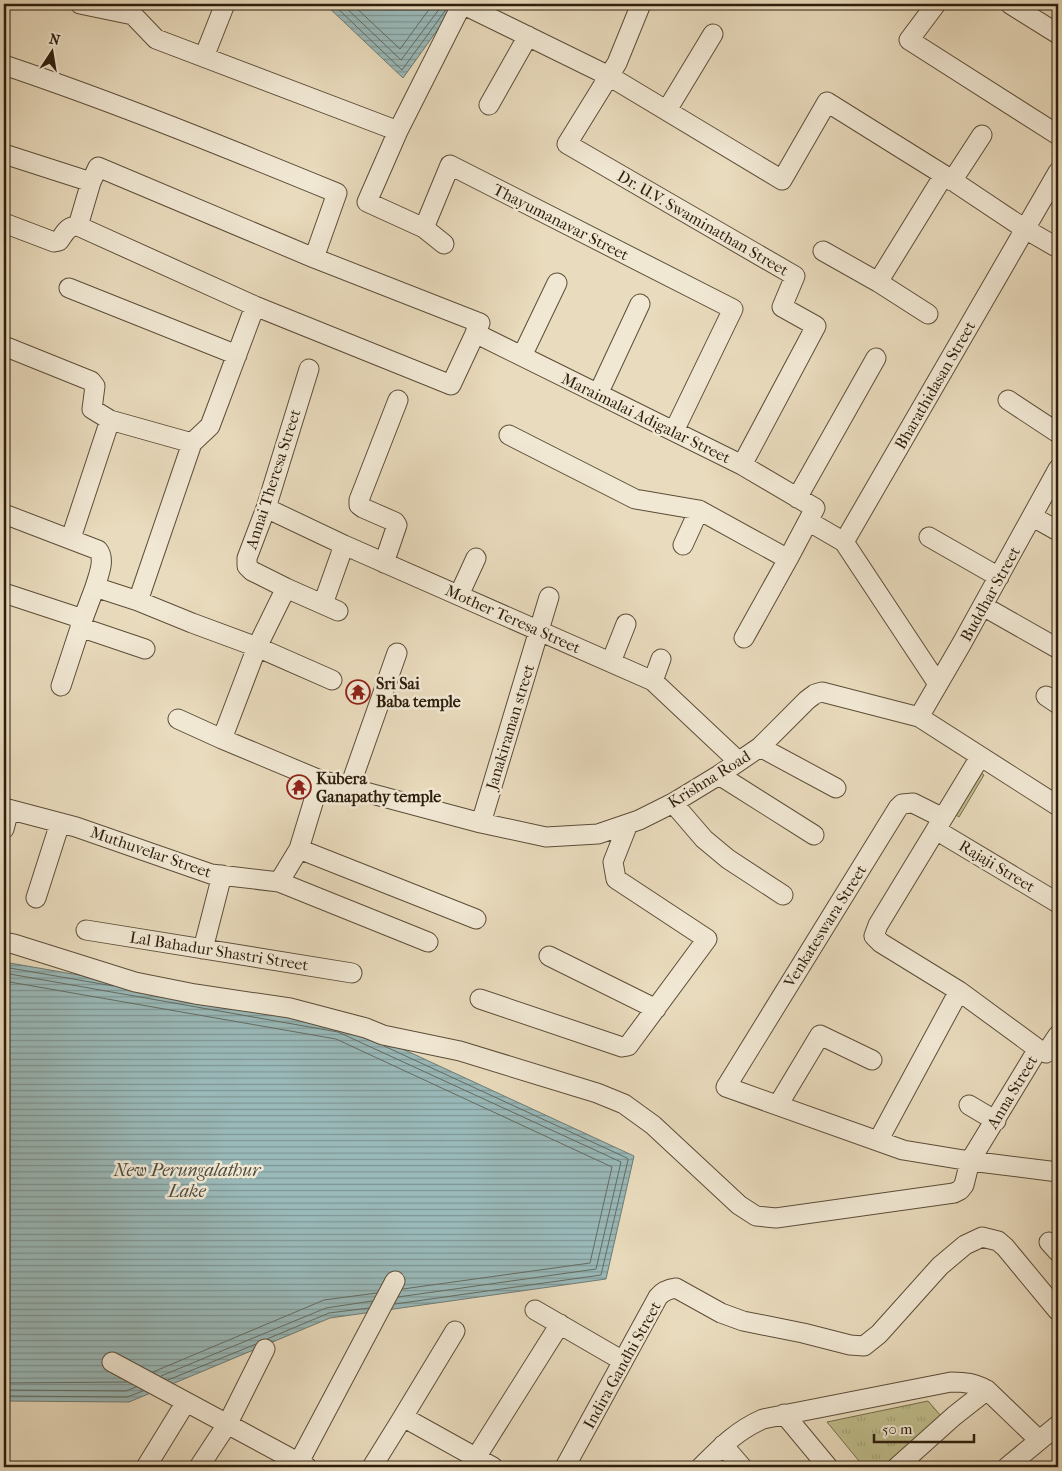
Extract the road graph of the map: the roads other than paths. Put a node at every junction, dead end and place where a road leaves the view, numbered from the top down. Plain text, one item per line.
1 (80, 4) edge
2 (225, 4) edge
3 (462, 4) edge
4 (641, 4) edge
5 (936, 4) edge
6 (1010, 4) edge
7 (713, 34) dead end
8 (1058, 34) edge
9 (528, 36) junction
10 (204, 57) junction
11 (4, 65) edge
12 (609, 76) junction
13 (489, 105) dead end
14 (667, 110) junction
15 (398, 131) junction
16 (982, 135) dead end
17 (1058, 135) edge
18 (4, 154) edge
19 (1058, 172) edge
20 (948, 178) junction
21 (92, 182) junction
22 (4, 223) edge
23 (78, 226) junction
24 (424, 228) junction
25 (1025, 229) junction
26 (444, 244) dead end
27 (1058, 248) edge
28 (823, 251) dead end
29 (314, 258) junction
30 (878, 282) junction
31 (557, 283) dead end
32 (69, 288) dead end
33 (640, 304) dead end
34 (255, 306) junction
35 (928, 314) dead end
36 (475, 332) junction
37 (4, 346) edge
38 (237, 355) junction
39 (522, 356) junction
40 (876, 358) dead end
41 (309, 369) dead end
42 (598, 394) junction
43 (398, 400) dead end
44 (1008, 400) dead end
45 (110, 420) junction
46 (674, 431) junction
47 (1058, 433) edge
48 (509, 435) dead end
49 (192, 443) junction
50 (742, 465) junction
51 (1058, 469) edge
52 (797, 498) junction
53 (266, 508) junction
54 (700, 510) junction
55 (4, 514) edge
56 (812, 515) junction
57 (1033, 517) junction
58 (1058, 531) edge
59 (929, 537) dead end
60 (71, 538) junction
61 (844, 542) junction
62 (683, 544) dead end
63 (344, 545) junction
64 (476, 558) dead end
65 (788, 559) junction
66 (384, 563) junction
67 (999, 577) junction
68 (95, 587) junction
69 (286, 588) junction
70 (4, 593) edge
71 (459, 595) junction
72 (549, 597) dead end
73 (138, 601) junction
74 (983, 606) junction
75 (81, 623) junction
76 (626, 624) dead end
77 (539, 630) junction
78 (744, 638) dead end
79 (257, 647) junction
80 (1057, 648) edge
81 (145, 649) dead end
82 (397, 653) dead end
83 (662, 659) dead end
84 (611, 662) junction
85 (332, 680) dead end
86 (653, 681) junction
87 (938, 684) junction
88 (61, 686) dead end
89 (919, 717) junction
90 (178, 719) dead end
91 (222, 739) junction
92 (760, 748) junction
93 (980, 756) junction
94 (738, 761) junction
95 (719, 775) junction
96 (320, 780) junction
97 (349, 788) junction
98 (836, 788) dead end
99 (672, 803) junction
100 (1058, 806) edge
101 (7, 809) edge
102 (60, 823) junction
103 (481, 823) junction
104 (628, 824) junction
105 (940, 824) junction
106 (4, 829) edge
107 (814, 835) dead end
108 (299, 849) junction
109 (222, 875) junction
110 (280, 882) junction
111 (783, 894) dead end
112 (36, 898) dead end
113 (1058, 903) edge
114 (476, 919) dead end
115 (86, 930) dead end
116 (4, 942) edge
117 (428, 942) dead end
118 (203, 949) junction
119 (549, 956) dead end
120 (352, 972) dead end
121 (959, 991) junction
122 (480, 999) dead end
123 (656, 1009) junction
124 (1058, 1035) edge
125 (1047, 1054) edge
126 (872, 1060) dead end
127 (969, 1105) dead end
128 (778, 1106) junction
129 (996, 1121) junction
130 (878, 1141) junction
131 (970, 1161) junction
132 (1056, 1168) edge
133 (395, 1281) dead end
134 (535, 1310) dead end
135 (1058, 1311) edge
136 (560, 1324) junction
137 (455, 1332) dead end
138 (265, 1349) dead end
139 (623, 1361) junction
140 (112, 1362) dead end
141 (987, 1390) junction
142 (186, 1402) junction
143 (784, 1414) junction
144 (404, 1417) junction
145 (228, 1423) junction
146 (1058, 1425) edge
147 (1039, 1440) junction
148 (723, 1445) junction
149 (473, 1462) edge
150 (300, 1465) edge
151 (146, 1467) edge
152 (199, 1467) edge
153 (372, 1467) edge
154 (493, 1467) edge
155 (565, 1467) edge
156 (701, 1467) edge
157 (742, 1467) edge
158 (828, 1467) edge
159 (897, 1467) edge
160 (1007, 1467) edge

1 - 10 street
2 - 10 street
3 - 9 street
3 - 15 street
4 - 12 street
5 - 17 street
6 - 8 street
7 - 14 street
9 - 12 street
9 - 13 street
10 - 15 street
11 - 29 street
12 - 14 street
12 - 50 street, Dr. U.V. Swaminathan Street
14 - 20 street
15 - 24 street
16 - 20 street
18 - 21 street
19 - 25 street, Bharathidasan Street
20 - 25 street
20 - 30 street
21 - 23 street
21 - 29 street
22 - 23 street
23 - 34 street
24 - 26 street
24 - 46 street, Thayumanavar Street
25 - 27 street
25 - 61 street, Bharathidasan Street
28 - 30 street
29 - 36 street
30 - 35 street
31 - 39 street
32 - 38 street
33 - 42 street
34 - 36 street
34 - 38 street
36 - 39 street, Maraimalai Adigalar Street
37 - 45 street
38 - 49 street
39 - 42 street, Maraimalai Adigalar Street
40 - 52 street
41 - 53 street, Annai Theresa Street
42 - 46 street, Maraimalai Adigalar Street
43 - 66 street
44 - 47 street
45 - 49 street
45 - 60 street
46 - 50 street, Maraimalai Adigalar Street
48 - 54 street
49 - 73 street
50 - 52 street, Maraimalai Adigalar Street
51 - 57 street, Buddhar Street
52 - 56 street, Maraimalai Adigalar Street
53 - 63 street, Mother Teresa Street
53 - 69 street, Annai Theresa Street
54 - 62 street
54 - 65 street
55 - 60 street
56 - 61 street, Maraimalai Adigalar Street
56 - 65 street
57 - 58 street
57 - 67 street, Buddhar Street
59 - 67 street
60 - 68 street
61 - 87 street
63 - 66 street, Mother Teresa Street
63 - 69 street, Annai Theresa Street
64 - 71 street
65 - 78 street
66 - 71 street, Mother Teresa Street
67 - 74 street, Buddhar Street
68 - 73 street
68 - 75 street
69 - 79 street
70 - 75 street
71 - 77 street, Mother Teresa Street
72 - 77 street, Janakiraman street
73 - 79 street
74 - 80 street
74 - 87 street, Buddhar Street
75 - 81 street
75 - 88 street
76 - 84 street
77 - 84 street, Mother Teresa Street
77 - 103 street, Janakiraman street
79 - 85 street
79 - 91 street
82 - 97 street
83 - 86 street
84 - 86 street, Mother Teresa Street
86 - 94 street, Mother Teresa Street
87 - 89 street, Buddhar Street
89 - 92 street, Krishna Road
89 - 93 street, Krishna Road
90 - 91 street, Krishna Road
91 - 96 street, Krishna Road
92 - 94 street, Krishna Road
92 - 98 street
93 - 100 street, Krishna Road
93 - 105 street
94 - 95 street, Krishna Road
95 - 99 street, Krishna Road
95 - 107 street
96 - 97 street, Krishna Road
96 - 108 street
97 - 103 street, Krishna Road
99 - 104 street, Krishna Road
99 - 111 street
101 - 102 street, Muthuvelar Street
101 - 106 street
102 - 109 street, Muthuvelar Street
102 - 112 street
103 - 104 street, Krishna Road
104 - 123 street
105 - 113 street, Rajaji Street
105 - 121 street
105 - 128 street, Venkateswara Street
108 - 110 street
108 - 114 street
109 - 110 street, Muthuvelar Street
109 - 118 street
110 - 117 street, Muthuvelar Street
115 - 118 street, Lal Bahadur Shastri Street
116 - 131 street, Anna Street
118 - 120 street, Lal Bahadur Shastri Street
119 - 123 street
121 - 125 street
121 - 130 street
122 - 123 street
124 - 125 street, Anna Street
125 - 129 street, Anna Street
126 - 128 street
127 - 129 street
128 - 130 street
129 - 131 street, Anna Street
130 - 131 street
131 - 132 street
133 - 150 street
134 - 136 street
135 - 139 street, Indira Gandhi Street
136 - 139 street
136 - 149 street
137 - 144 street
138 - 145 street
139 - 155 street, Indira Gandhi Street
140 - 142 street
141 - 143 street
141 - 147 street
141 - 159 street
142 - 145 street
142 - 151 street
143 - 148 street
143 - 158 street
144 - 149 street
144 - 153 street
145 - 150 street
145 - 152 street
146 - 147 street
147 - 160 street
148 - 156 street
148 - 157 street
149 - 154 street

